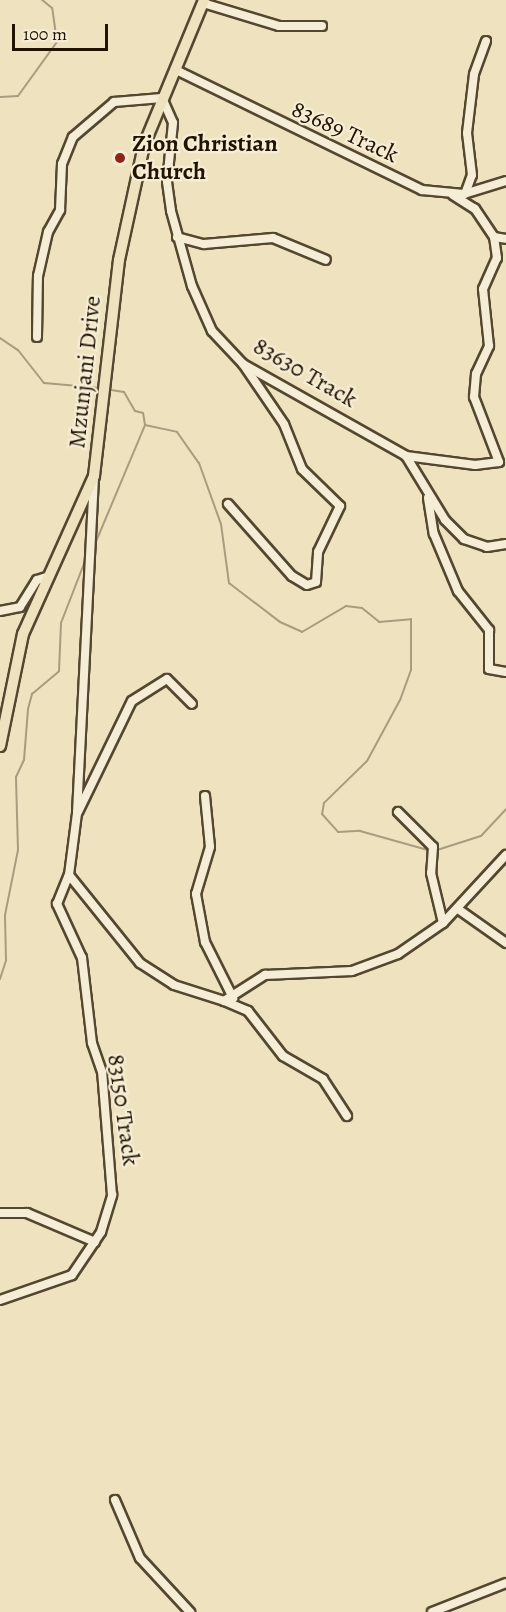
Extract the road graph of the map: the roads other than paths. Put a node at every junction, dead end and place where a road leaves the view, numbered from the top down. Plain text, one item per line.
1 (203, 1) edge
2 (322, 26) dead end
3 (486, 41) dead end
4 (176, 70) junction
5 (162, 98) junction
6 (506, 181) edge
7 (464, 194) junction
8 (453, 195) junction
9 (177, 237) junction
10 (494, 237) junction
11 (506, 239) edge
12 (326, 260) dead end
13 (36, 337) dead end
14 (243, 364) junction
15 (406, 456) junction
16 (502, 459) edge
17 (94, 476) junction
18 (427, 492) junction
19 (228, 504) dead end
20 (506, 544) edge
21 (49, 576) junction
22 (0, 611) edge
23 (506, 672) edge
24 (192, 704) dead end
25 (0, 746) edge
26 (205, 796) dead end
27 (398, 812) dead end
28 (77, 813) junction
29 (506, 855) edge
30 (69, 875) junction
31 (458, 909) junction
32 (443, 923) junction
33 (506, 944) edge
34 (229, 1000) junction
35 (347, 1116) dead end
36 (0, 1213) edge
37 (95, 1242) junction
38 (0, 1300) edge
39 (115, 1500) dead end
40 (506, 1583) edge
41 (190, 1612) edge
42 (432, 1612) edge

1 - 2 street
1 - 4 main road, Mzunjani Drive
3 - 7 street
4 - 5 main road, Mzunjani Drive
4 - 8 street, 83689 Track
5 - 9 street, 83630 Track
5 - 13 street
5 - 17 main road, Mzunjani Drive
6 - 7 street, 83689 Track
7 - 8 street, 83689 Track
8 - 10 street
9 - 12 street
9 - 14 street, 83630 Track
10 - 11 street
10 - 16 street
14 - 15 street, 83630 Track
14 - 19 street
15 - 16 street
15 - 18 street
17 - 21 main road, Mzunjani Drive
17 - 28 street
18 - 20 street
18 - 23 street
21 - 22 street
21 - 25 main road, Mzunjani Drive
24 - 28 street
26 - 34 street
27 - 32 street
28 - 30 street, 83150 Track
29 - 31 street
30 - 34 street
30 - 37 street, 83150 Track
31 - 32 street
31 - 33 street
32 - 34 street
34 - 35 street
36 - 37 street
37 - 38 street, 83150 Track
39 - 41 street
40 - 42 street

